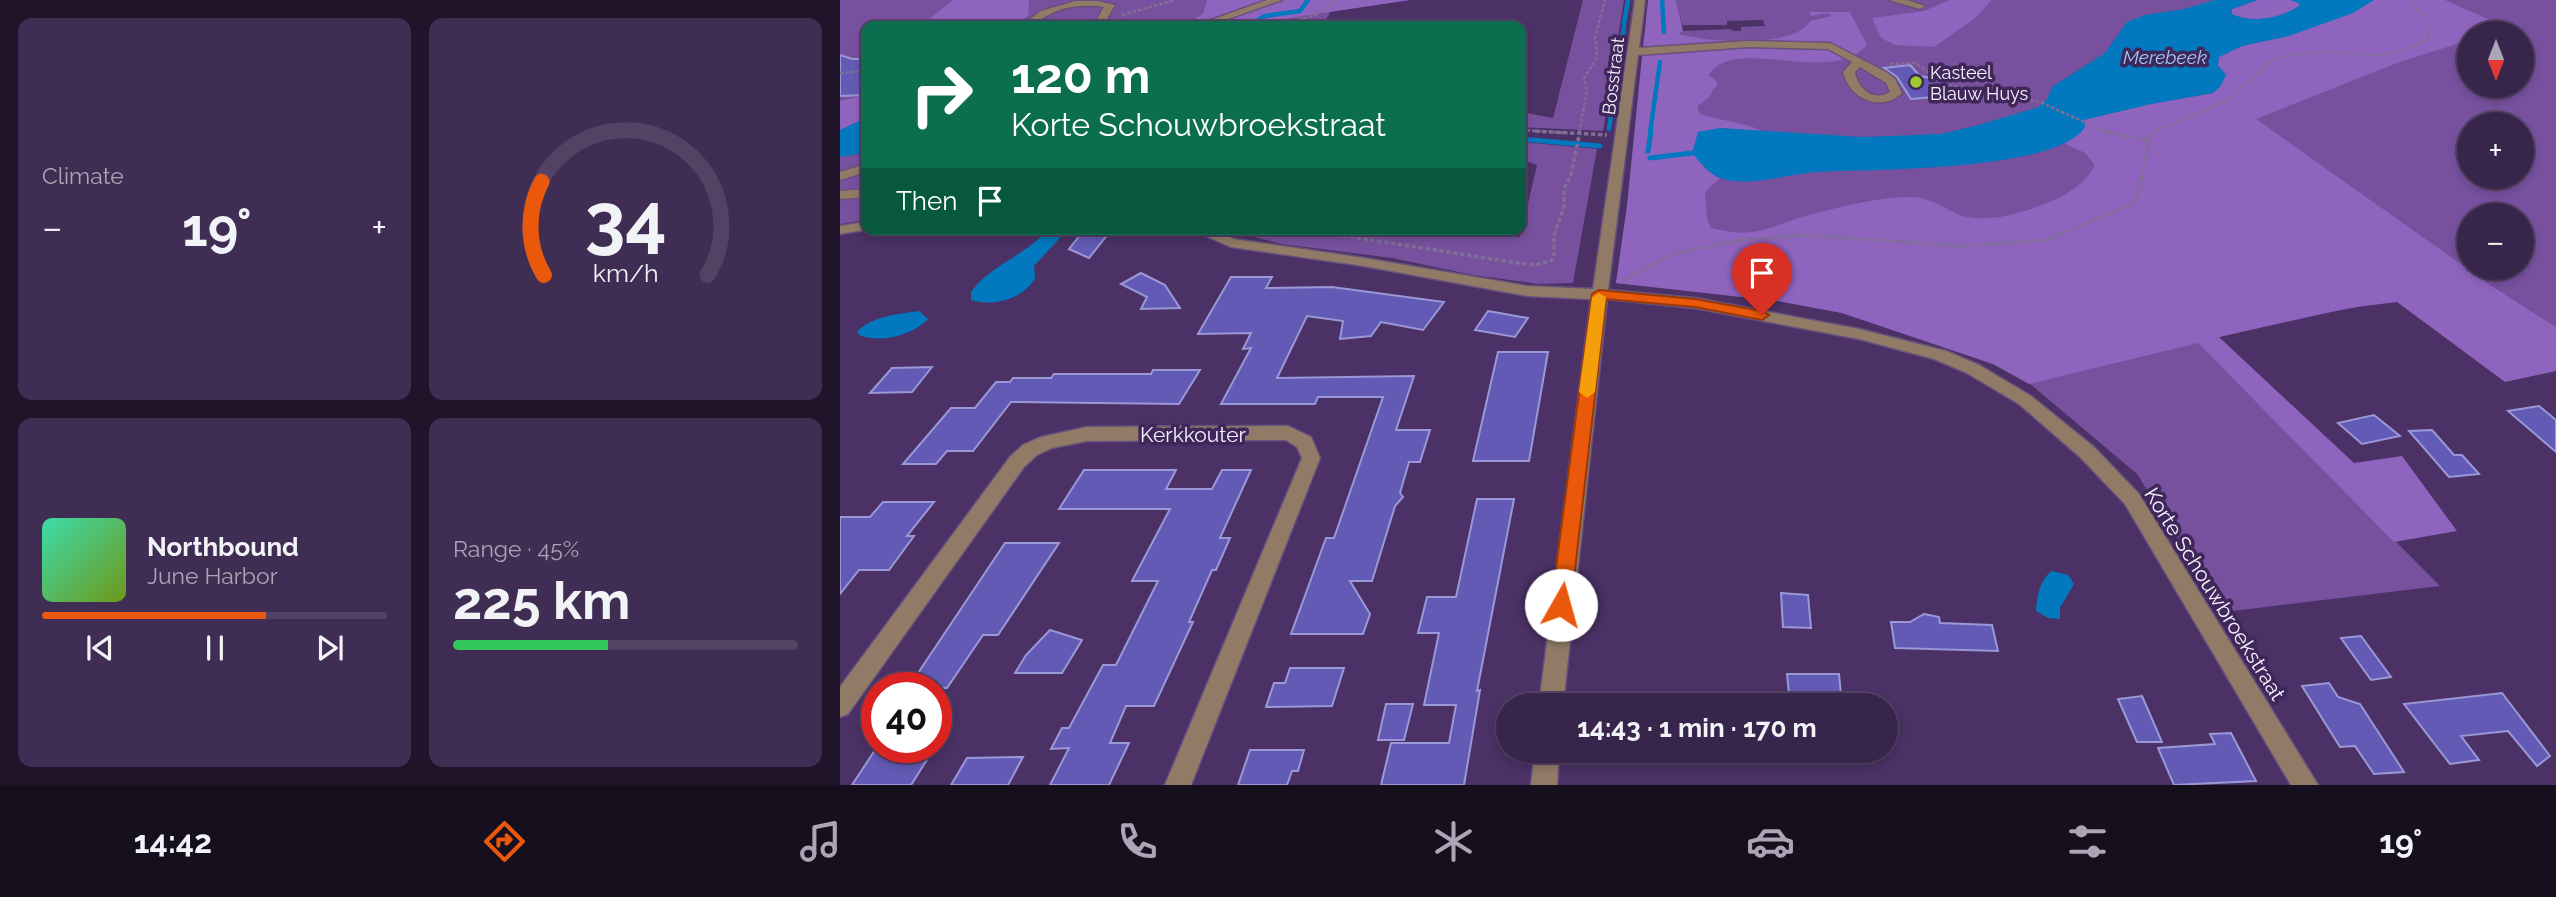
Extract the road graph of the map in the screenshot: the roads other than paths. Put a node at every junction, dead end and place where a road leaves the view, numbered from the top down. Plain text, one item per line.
1 (1277, 0) edge
2 (1640, 0) edge
3 (1894, 0) edge
4 (1920, 6) dead end
5 (1032, 21) edge
6 (1101, 21) edge
7 (1214, 21) edge
8 (1633, 52) junction
9 (1859, 61) junction
10 (861, 170) edge
11 (840, 176) edge
12 (861, 193) edge
13 (840, 195) edge
14 (861, 227) edge
15 (840, 230) edge
16 (1212, 235) edge
17 (1599, 294) junction
18 (1552, 693) edge
19 (840, 706) edge
20 (1546, 763) edge
21 (1178, 785) edge
22 (1544, 785) edge
23 (2305, 785) edge

1 - 7 street
2 - 8 street, Bosstraat
3 - 4 street
5 - 6 street
8 - 9 street
8 - 17 street, Bosstraat
9 - 9 street
10 - 11 street
12 - 13 street
14 - 15 street
16 - 17 street, Korte Schouwbroekstraat
17 - 18 street, Bosstraat
17 - 23 street, Korte Schouwbroekstraat
19 - 21 street, Kerkkouter
20 - 22 street

